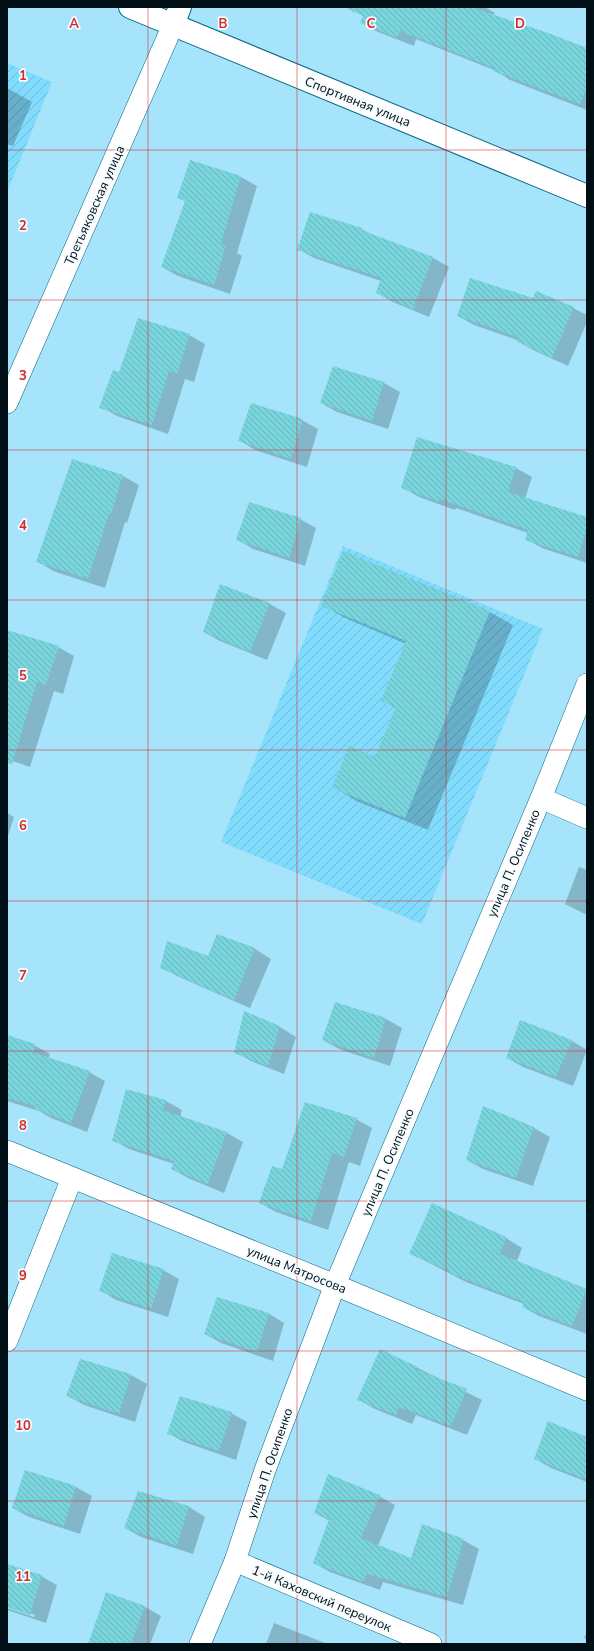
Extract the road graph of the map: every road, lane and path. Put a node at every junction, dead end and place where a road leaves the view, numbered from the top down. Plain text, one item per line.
1 (130, 7) edge
2 (177, 16) edge
3 (587, 196) edge
4 (7, 403) edge
5 (587, 684) edge
6 (541, 798) junction
7 (587, 818) edge
8 (7, 1151) edge
9 (72, 1178) junction
10 (335, 1285) junction
11 (7, 1341) edge
12 (587, 1390) edge
13 (236, 1561) junction
14 (200, 1644) edge
15 (431, 1644) edge

1 - 2 street, Спортивная улица
2 - 3 street, Спортивная улица
2 - 4 street, Третьяковская улица
5 - 6 street, улица П. Осипенко
6 - 7 street
6 - 10 street, улица П. Осипенко
8 - 9 street, улица Матросова
9 - 10 street, улица Матросова
9 - 11 street
10 - 12 street, улица Матросова
10 - 13 street, улица П. Осипенко
13 - 14 street, улица П. Осипенко
13 - 15 street, 1-й Каховский переулок

